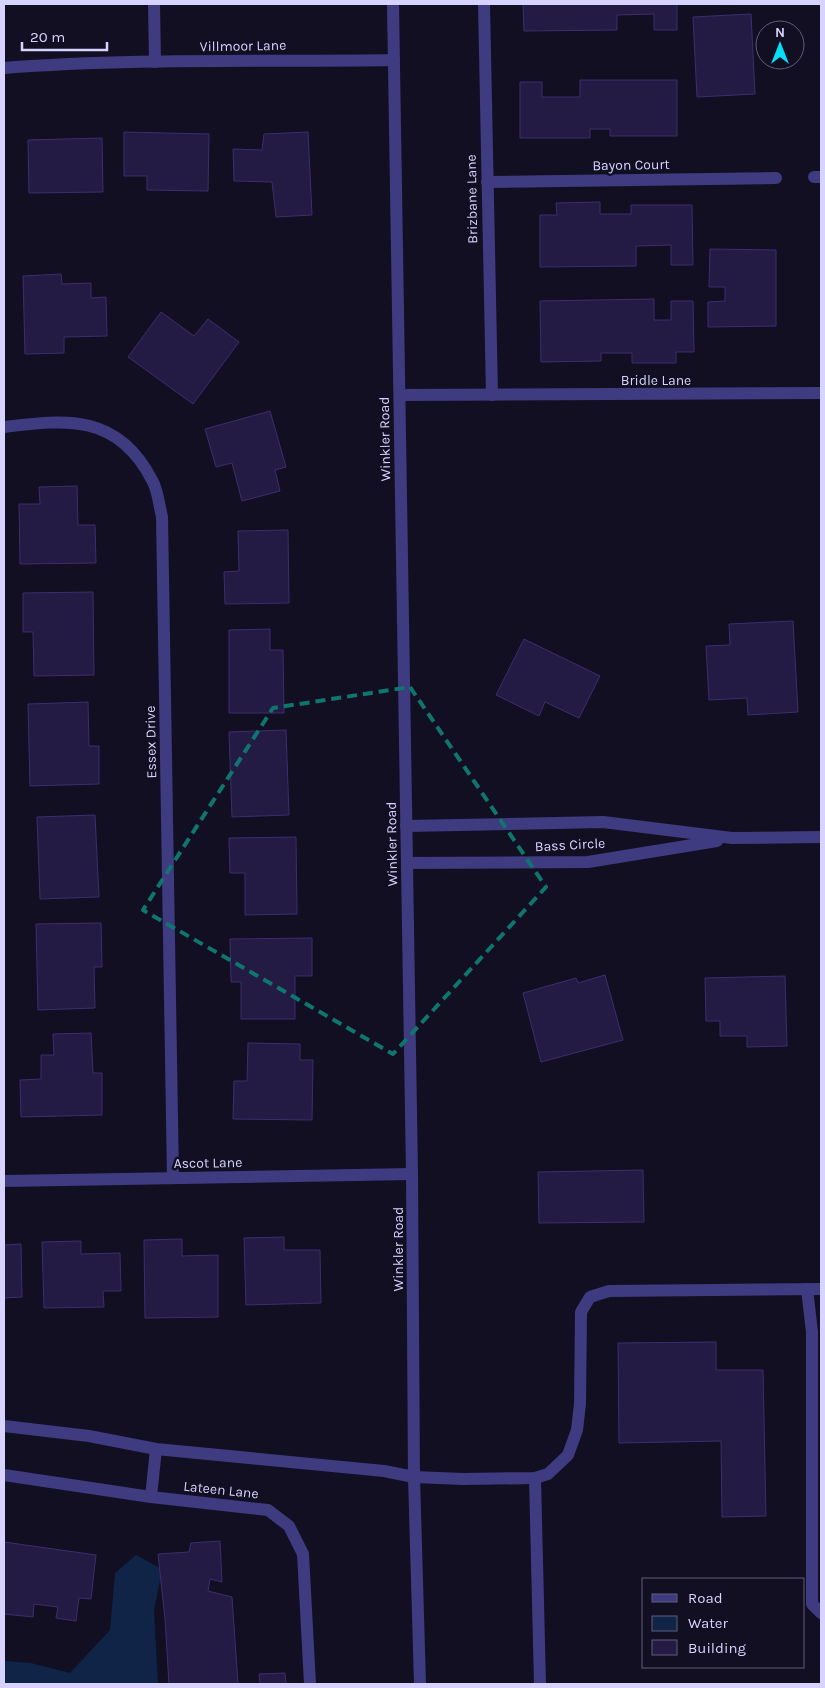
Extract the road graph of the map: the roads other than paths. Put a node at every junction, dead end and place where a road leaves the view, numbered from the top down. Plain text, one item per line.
1 (154, 4) edge
2 (393, 4) edge
3 (484, 4) edge
4 (394, 60) junction
5 (155, 62) junction
6 (4, 68) edge
7 (776, 178) dead end
8 (487, 182) junction
9 (821, 393) edge
10 (492, 394) junction
11 (400, 395) junction
12 (4, 427) edge
13 (406, 826) junction
14 (821, 837) edge
15 (732, 838) junction
16 (407, 863) junction
17 (412, 1174) junction
18 (173, 1178) junction
19 (4, 1181) edge
20 (807, 1289) junction
21 (821, 1289) edge
22 (4, 1426) edge
23 (156, 1449) junction
24 (4, 1475) edge
25 (414, 1477) junction
26 (536, 1478) junction
27 (151, 1497) junction
28 (821, 1613) edge
29 (310, 1684) edge
30 (420, 1684) edge
31 (540, 1684) edge

1 - 5 street
2 - 4 street, Winkler Road
3 - 8 street, Brizbane Lane
4 - 5 street, Villmoor Lane
4 - 11 street, Winkler Road
5 - 6 street, Villmoor Lane
7 - 8 street, Bayon Court
8 - 10 street, Brizbane Lane
9 - 10 street, Bridle Lane
10 - 11 street, Bridle Lane
11 - 13 street, Winkler Road
12 - 18 street, Essex Drive
13 - 15 street, Bass Circle
13 - 16 street, Winkler Road
14 - 15 street, Bass Circle
15 - 16 street, Bass Circle
16 - 17 street, Winkler Road
17 - 18 street, Ascot Lane
17 - 25 street, Winkler Road
18 - 19 street, Ascot Lane
20 - 21 street
20 - 26 street
20 - 28 street
22 - 23 street
23 - 25 street
23 - 27 street
24 - 27 street, Lateen Lane
25 - 26 street
25 - 30 street, Winkler Road
26 - 31 street
27 - 29 street, Lateen Lane

